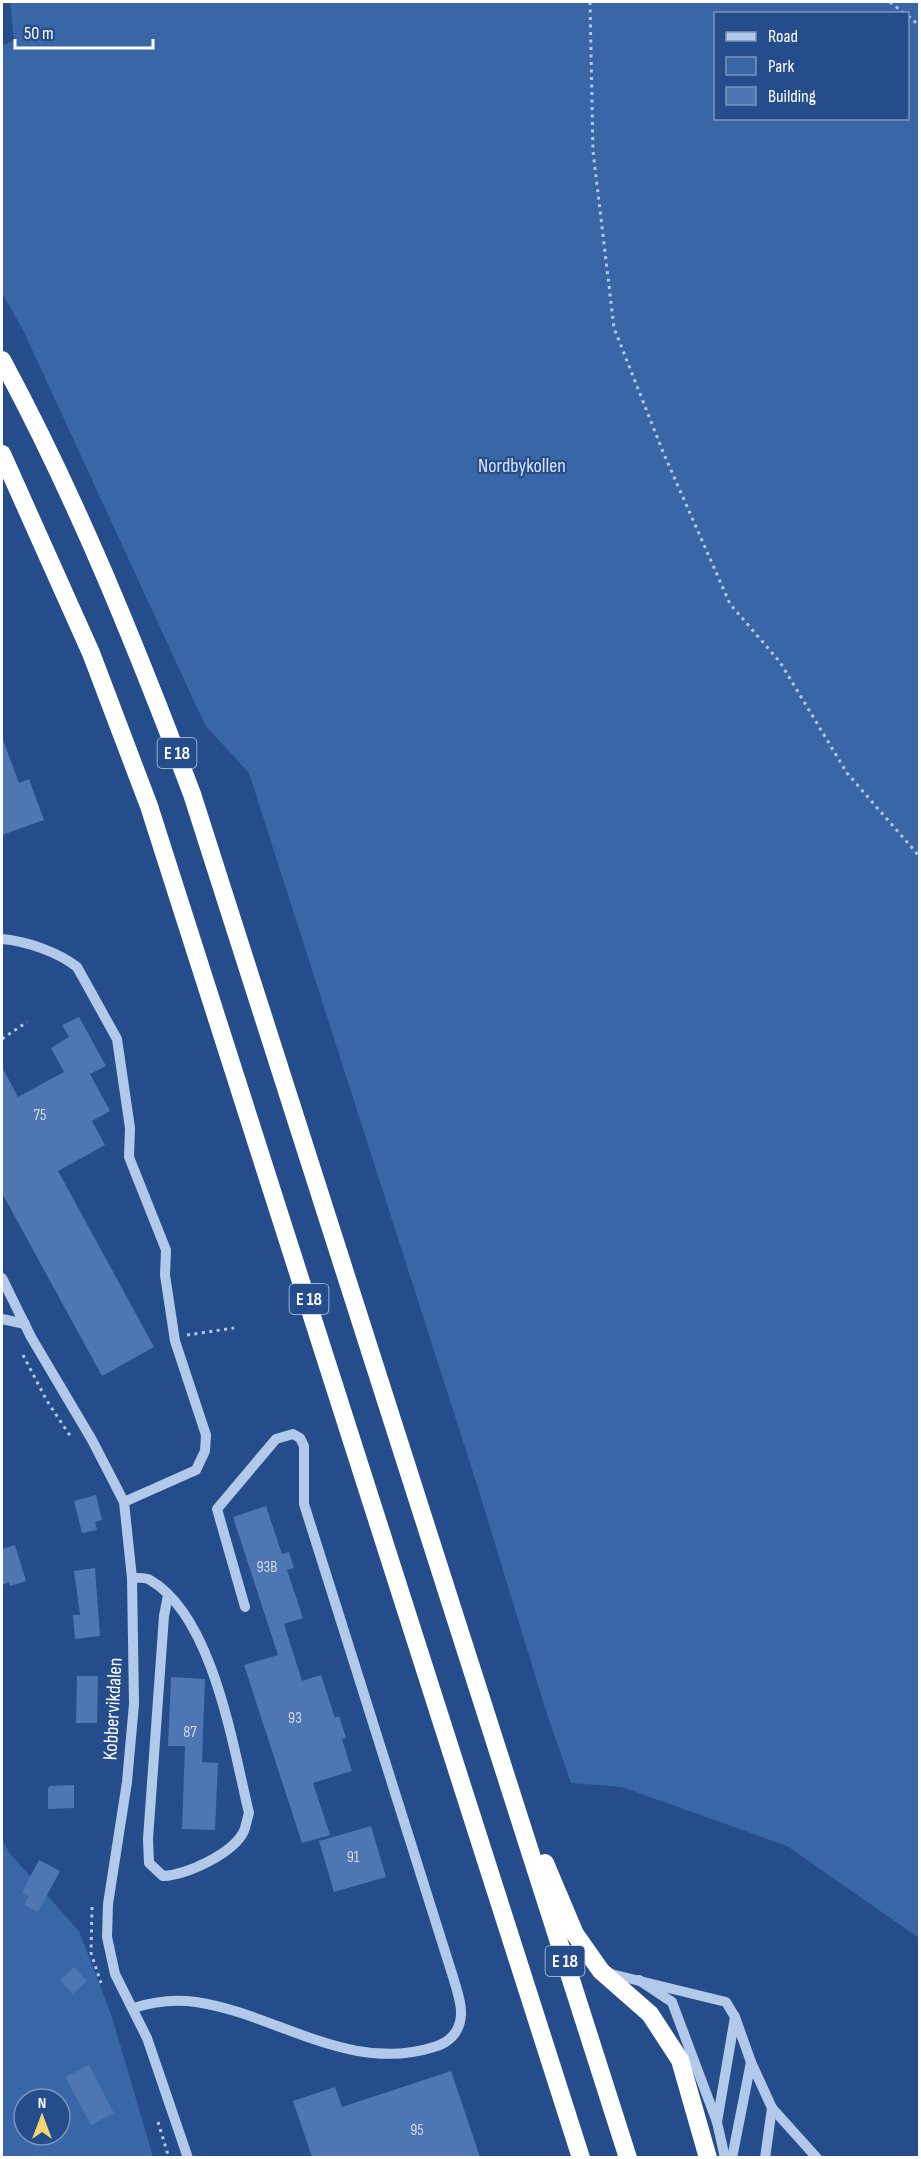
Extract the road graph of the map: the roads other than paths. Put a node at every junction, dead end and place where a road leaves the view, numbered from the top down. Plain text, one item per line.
1 (2, 360) edge
2 (2, 454) edge
3 (2, 939) edge
4 (2, 1278) edge
5 (2, 1319) edge
6 (25, 1324) junction
7 (124, 1502) junction
8 (132, 1578) junction
9 (168, 1595) junction
10 (245, 1607) dead end
11 (502, 1764) junction
12 (601, 1971) junction
13 (639, 1980) junction
14 (134, 2008) junction
15 (735, 2017) junction
16 (752, 2062) junction
17 (772, 2108) junction
18 (717, 2122) junction
19 (188, 2157) edge
20 (581, 2157) edge
21 (628, 2157) edge
22 (708, 2157) edge
23 (724, 2157) edge
24 (732, 2157) edge
25 (765, 2157) edge
26 (817, 2157) edge

1 - 11 highway, E 18
2 - 20 highway, E 18
3 - 7 street
4 - 6 street, Kobbervikdalen
5 - 6 street
6 - 7 street, Kobbervikdalen
7 - 8 street, Kobbervikdalen
8 - 9 street
8 - 14 street, Kobbervikdalen
9 - 9 street
10 - 14 street
11 - 12 highway
11 - 21 highway, E 18
12 - 13 street
12 - 22 highway
13 - 15 street
13 - 18 street
14 - 19 street, Kobbervikdalen
15 - 16 street
15 - 18 street
16 - 17 street
16 - 24 street
17 - 25 street
17 - 26 street
18 - 23 street

